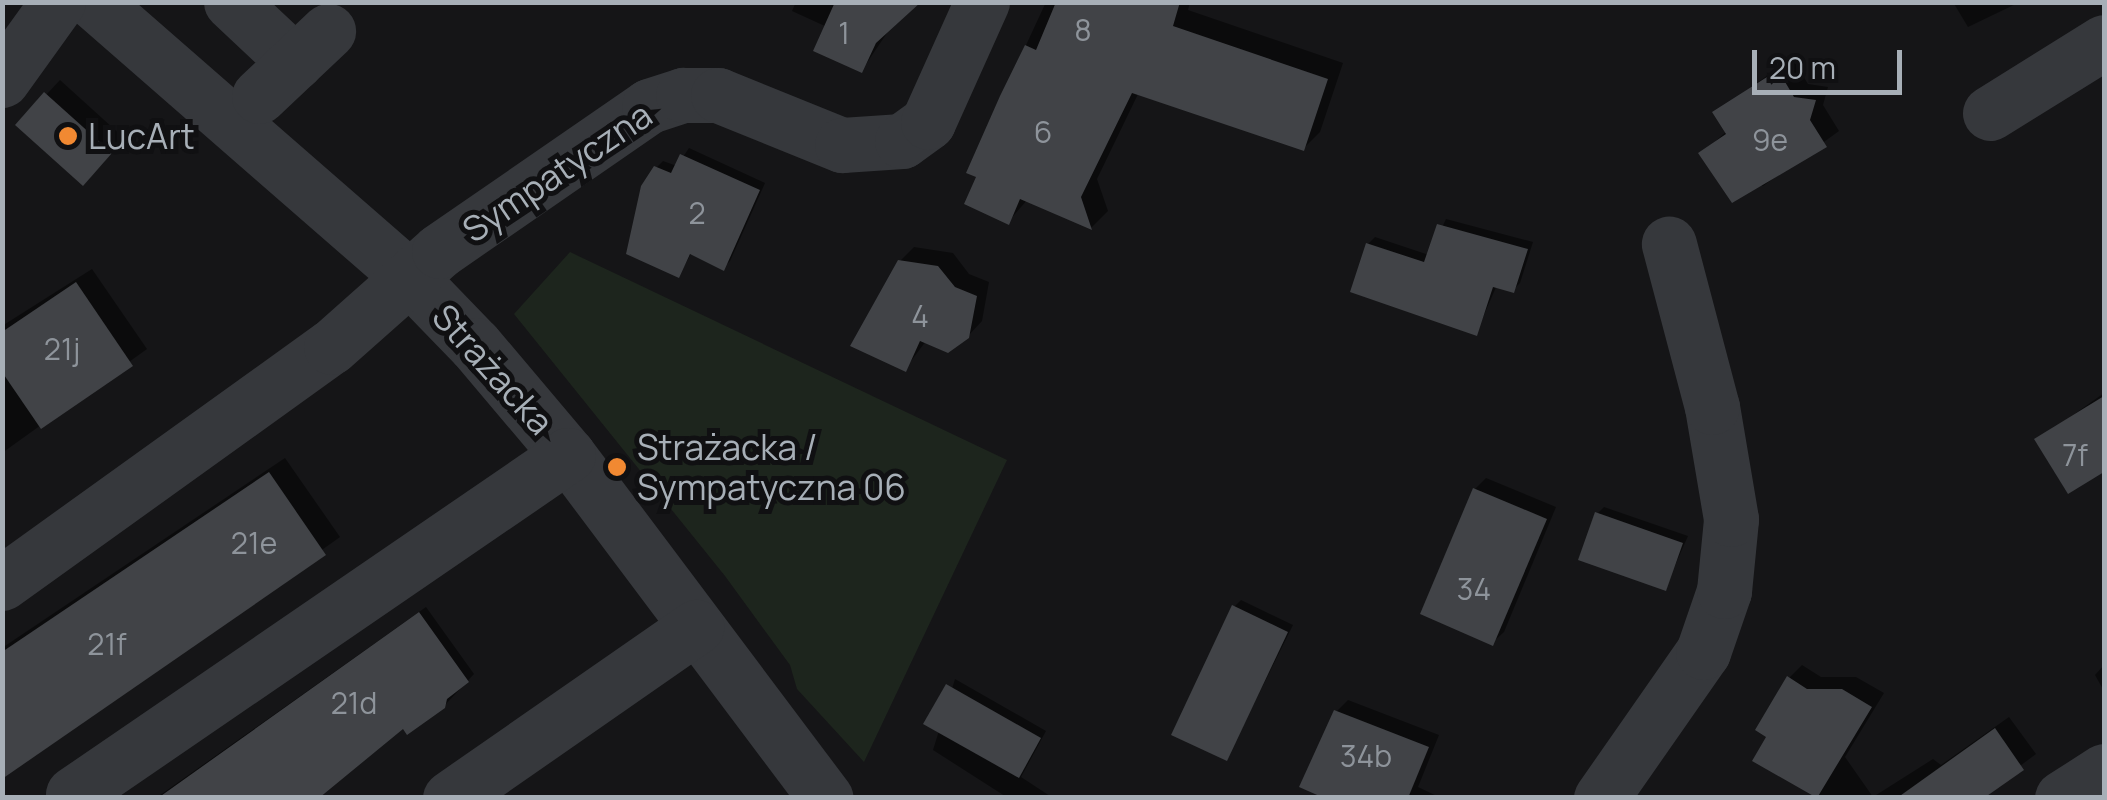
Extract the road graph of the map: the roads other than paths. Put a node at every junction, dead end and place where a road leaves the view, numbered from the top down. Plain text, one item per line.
1 (58, 2) edge
2 (94, 2) edge
3 (231, 2) edge
4 (982, 2) edge
5 (2104, 42) edge
6 (294, 63) dead end
7 (2, 80) edge
8 (1990, 113) dead end
9 (1669, 244) dead end
10 (410, 278) junction
11 (568, 455) junction
12 (2, 583) edge
13 (696, 626) junction
14 (2104, 771) edge
15 (72, 794) dead end
16 (450, 798) edge
17 (826, 798) edge
18 (1601, 798) edge
19 (2062, 798) edge

1 - 7 street
2 - 10 street, Strażacka
3 - 6 street
4 - 10 street, Sympatyczna
5 - 8 street
9 - 18 street
10 - 11 street, Strażacka
10 - 12 street, Sympatyczna
11 - 13 street, Strażacka
11 - 15 street
13 - 16 street
13 - 17 street, Strażacka
14 - 19 street

